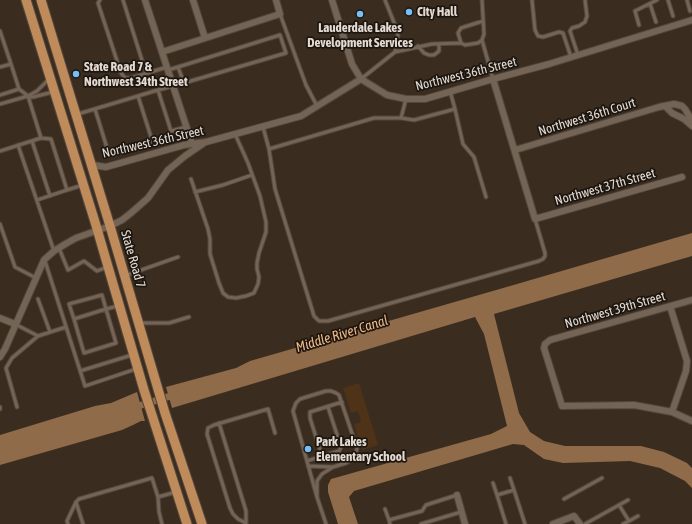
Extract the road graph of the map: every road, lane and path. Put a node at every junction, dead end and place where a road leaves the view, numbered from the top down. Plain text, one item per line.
1 (26, 0) edge
2 (41, 0) edge
3 (100, 0) edge
4 (123, 0) edge
5 (145, 0) edge
6 (193, 0) edge
7 (276, 0) edge
8 (333, 0) edge
9 (385, 0) edge
10 (482, 0) edge
11 (532, 0) edge
12 (585, 0) edge
13 (657, 0) edge
14 (668, 0) edge
15 (687, 0) edge
16 (650, 4) junction
17 (690, 10) dead end
18 (280, 14) junction
19 (673, 16) dead end
20 (692, 20) edge
21 (483, 21) junction
22 (656, 22) dead end
23 (639, 25) dead end
24 (0, 31) edge
25 (205, 38) junction
26 (482, 40) junction
27 (461, 43) junction
28 (439, 44) junction
29 (418, 46) junction
30 (162, 52) junction
31 (395, 52) junction
32 (578, 55) junction
33 (571, 57) junction
34 (11, 64) junction
35 (178, 67) junction
36 (0, 68) edge
37 (168, 69) junction
38 (146, 74) junction
39 (50, 77) junction
40 (361, 79) junction
41 (493, 79) junction
42 (173, 86) junction
43 (19, 88) junction
44 (158, 90) junction
45 (54, 91) junction
46 (450, 91) junction
47 (0, 94) edge
48 (28, 96) junction
49 (138, 96) junction
50 (406, 99) junction
51 (0, 104) edge
52 (317, 106) junction
53 (665, 106) junction
54 (95, 109) junction
55 (455, 109) junction
56 (685, 109) junction
57 (76, 115) junction
58 (680, 116) junction
59 (401, 118) junction
60 (692, 123) edge
61 (692, 126) edge
62 (186, 127) junction
63 (263, 127) junction
64 (235, 134) junction
65 (41, 138) junction
66 (32, 141) junction
67 (206, 142) junction
68 (192, 144) junction
69 (18, 145) junction
70 (269, 149) junction
71 (515, 150) junction
72 (0, 151) edge
73 (92, 165) junction
74 (252, 175) junction
75 (682, 177) dead end
76 (191, 179) dead end
77 (83, 185) junction
78 (67, 190) junction
79 (195, 192) junction
80 (50, 196) junction
81 (486, 197) dead end
82 (37, 200) junction
83 (535, 219) junction
84 (0, 224) edge
85 (110, 226) junction
86 (98, 231) junction
87 (56, 250) junction
88 (178, 257) dead end
89 (44, 260) junction
90 (108, 267) junction
91 (125, 276) junction
92 (36, 278) junction
93 (38, 298) dead end
94 (692, 300) edge
95 (119, 305) junction
96 (670, 306) junction
97 (106, 309) junction
98 (189, 317) dead end
99 (0, 318) edge
100 (74, 319) junction
101 (139, 323) junction
102 (15, 324) junction
103 (66, 327) junction
104 (50, 332) junction
105 (38, 336) junction
106 (134, 354) junction
107 (0, 357) edge
108 (138, 369) junction
109 (80, 371) junction
110 (342, 402) junction
111 (18, 407) dead end
112 (328, 407) junction
113 (672, 412) junction
114 (692, 421) edge
115 (219, 423) junction
116 (275, 433) dead end
117 (322, 456) junction
118 (307, 461) junction
119 (308, 466) junction
120 (333, 467) junction
121 (510, 478) dead end
122 (602, 478) dead end
123 (493, 483) dead end
124 (514, 490) junction
125 (176, 492) junction
126 (317, 496) junction
127 (457, 496) joint
128 (497, 496) junction
129 (158, 498) junction
130 (564, 499) dead end
131 (628, 500) dead end
132 (76, 502) junction
133 (619, 505) junction
134 (386, 509) dead end
135 (461, 512) junction
136 (638, 516) dead end
137 (629, 521) junction
138 (390, 522) edge
139 (246, 523) edge
140 (68, 524) edge
141 (83, 524) edge
142 (162, 524) edge
143 (187, 524) edge
144 (202, 524) edge
145 (326, 524) edge
146 (421, 524) edge
147 (465, 524) edge
148 (506, 524) edge
149 (525, 524) edge
150 (552, 524) edge
151 (580, 524) edge
152 (585, 524) edge
153 (623, 524) edge

1 - 39 main road, State Road 7
2 - 57 main road, State Road 7
3 - 38 lane
4 - 38 lane
5 - 30 street
6 - 25 street
7 - 18 street
8 - 40 street
9 - 31 lane
10 - 21 lane
11 - 33 lane
12 - 32 lane
13 - 16 lane
14 - 19 lane
15 - 17 lane
16 - 22 lane
16 - 23 lane
18 - 25 street
18 - 52 lane
20 - 32 street, Northwest 36th Street
21 - 26 lane
21 - 27 lane
24 - 34 lane
25 - 30 street
26 - 27 lane
26 - 41 lane
27 - 28 lane
28 - 29 lane
28 - 29 lane
29 - 31 lane
30 - 37 street
31 - 40 lane
32 - 33 street, Northwest 36th Street
33 - 41 street, Northwest 36th Street
34 - 36 lane
34 - 43 lane
35 - 35 lane
35 - 37 lane
37 - 38 lane
37 - 42 street
39 - 45 main road, State Road 7
39 - 48 lane
40 - 50 street, Northwest 36th Street
40 - 52 street, Northwest 36th Street
41 - 46 street, Northwest 36th Street
41 - 71 street
42 - 44 lane
42 - 62 street
43 - 47 lane
43 - 48 lane
44 - 49 lane
44 - 62 lane
45 - 48 lane
45 - 77 main road, State Road 7
46 - 50 street, Northwest 36th Street
46 - 55 lane
48 - 51 lane
48 - 65 lane
49 - 54 lane
49 - 54 lane
50 - 59 lane
52 - 63 street, Northwest 36th Street
53 - 56 street, Northwest 36th Court
53 - 58 street
53 - 71 street, Northwest 36th Court
54 - 57 lane
55 - 59 lane
55 - 81 lane
56 - 58 street
56 - 60 street
57 - 73 main road, State Road 7
58 - 61 street
59 - 70 lane
62 - 68 street
63 - 64 street, Northwest 36th Street
63 - 70 lane
64 - 67 street, Northwest 36th Street
64 - 74 lane
65 - 66 lane
65 - 78 lane
66 - 69 lane
66 - 80 lane
67 - 68 street, Northwest 36th Street
67 - 85 street
68 - 73 street, Northwest 36th Street
69 - 72 lane
69 - 82 lane
70 - 83 lane
71 - 83 street
73 - 85 main road, State Road 7
74 - 79 lane
74 - 79 lane
75 - 83 street, Northwest 37th Street
76 - 79 lane
77 - 78 lane
77 - 86 main road, State Road 7
78 - 80 lane
80 - 82 lane
82 - 87 lane
84 - 92 lane
85 - 86 street
85 - 91 main road, State Road 7
86 - 87 street
86 - 90 main road, State Road 7
87 - 89 street
87 - 90 lane
88 - 91 lane
89 - 92 street
89 - 103 lane
90 - 95 main road, State Road 7
91 - 101 main road, State Road 7
92 - 102 street
93 - 104 lane
94 - 96 street, Northwest 39th Street
95 - 97 lane
95 - 106 main road, State Road 7
96 - 113 street
96 - 113 street, Northwest 39th Street
97 - 100 lane
97 - 100 lane
97 - 100 lane
98 - 101 lane
99 - 102 street
101 - 144 main road, State Road 7
102 - 105 lane
102 - 107 street
103 - 104 lane
103 - 109 lane
104 - 105 lane
105 - 111 lane
106 - 108 main road, State Road 7
106 - 109 lane
108 - 109 lane
108 - 125 main road, State Road 7
110 - 112 lane
110 - 118 lane
110 - 120 lane
112 - 117 lane
112 - 117 lane
113 - 114 street
115 - 116 lane
115 - 139 lane
115 - 139 lane
117 - 118 lane
118 - 119 lane
119 - 120 lane
119 - 126 lane
120 - 126 lane
121 - 124 lane
122 - 130 lane
123 - 128 lane
124 - 128 lane
124 - 149 lane
125 - 129 lane
125 - 143 main road, State Road 7
126 - 145 lane
127 - 135 street
127 - 138 lane
128 - 148 lane
129 - 132 lane
129 - 142 lane
131 - 133 lane
132 - 140 lane
132 - 141 lane
133 - 137 lane
133 - 152 lane
134 - 138 lane
135 - 146 lane
135 - 147 street
136 - 137 lane
137 - 153 lane
150 - 151 street

